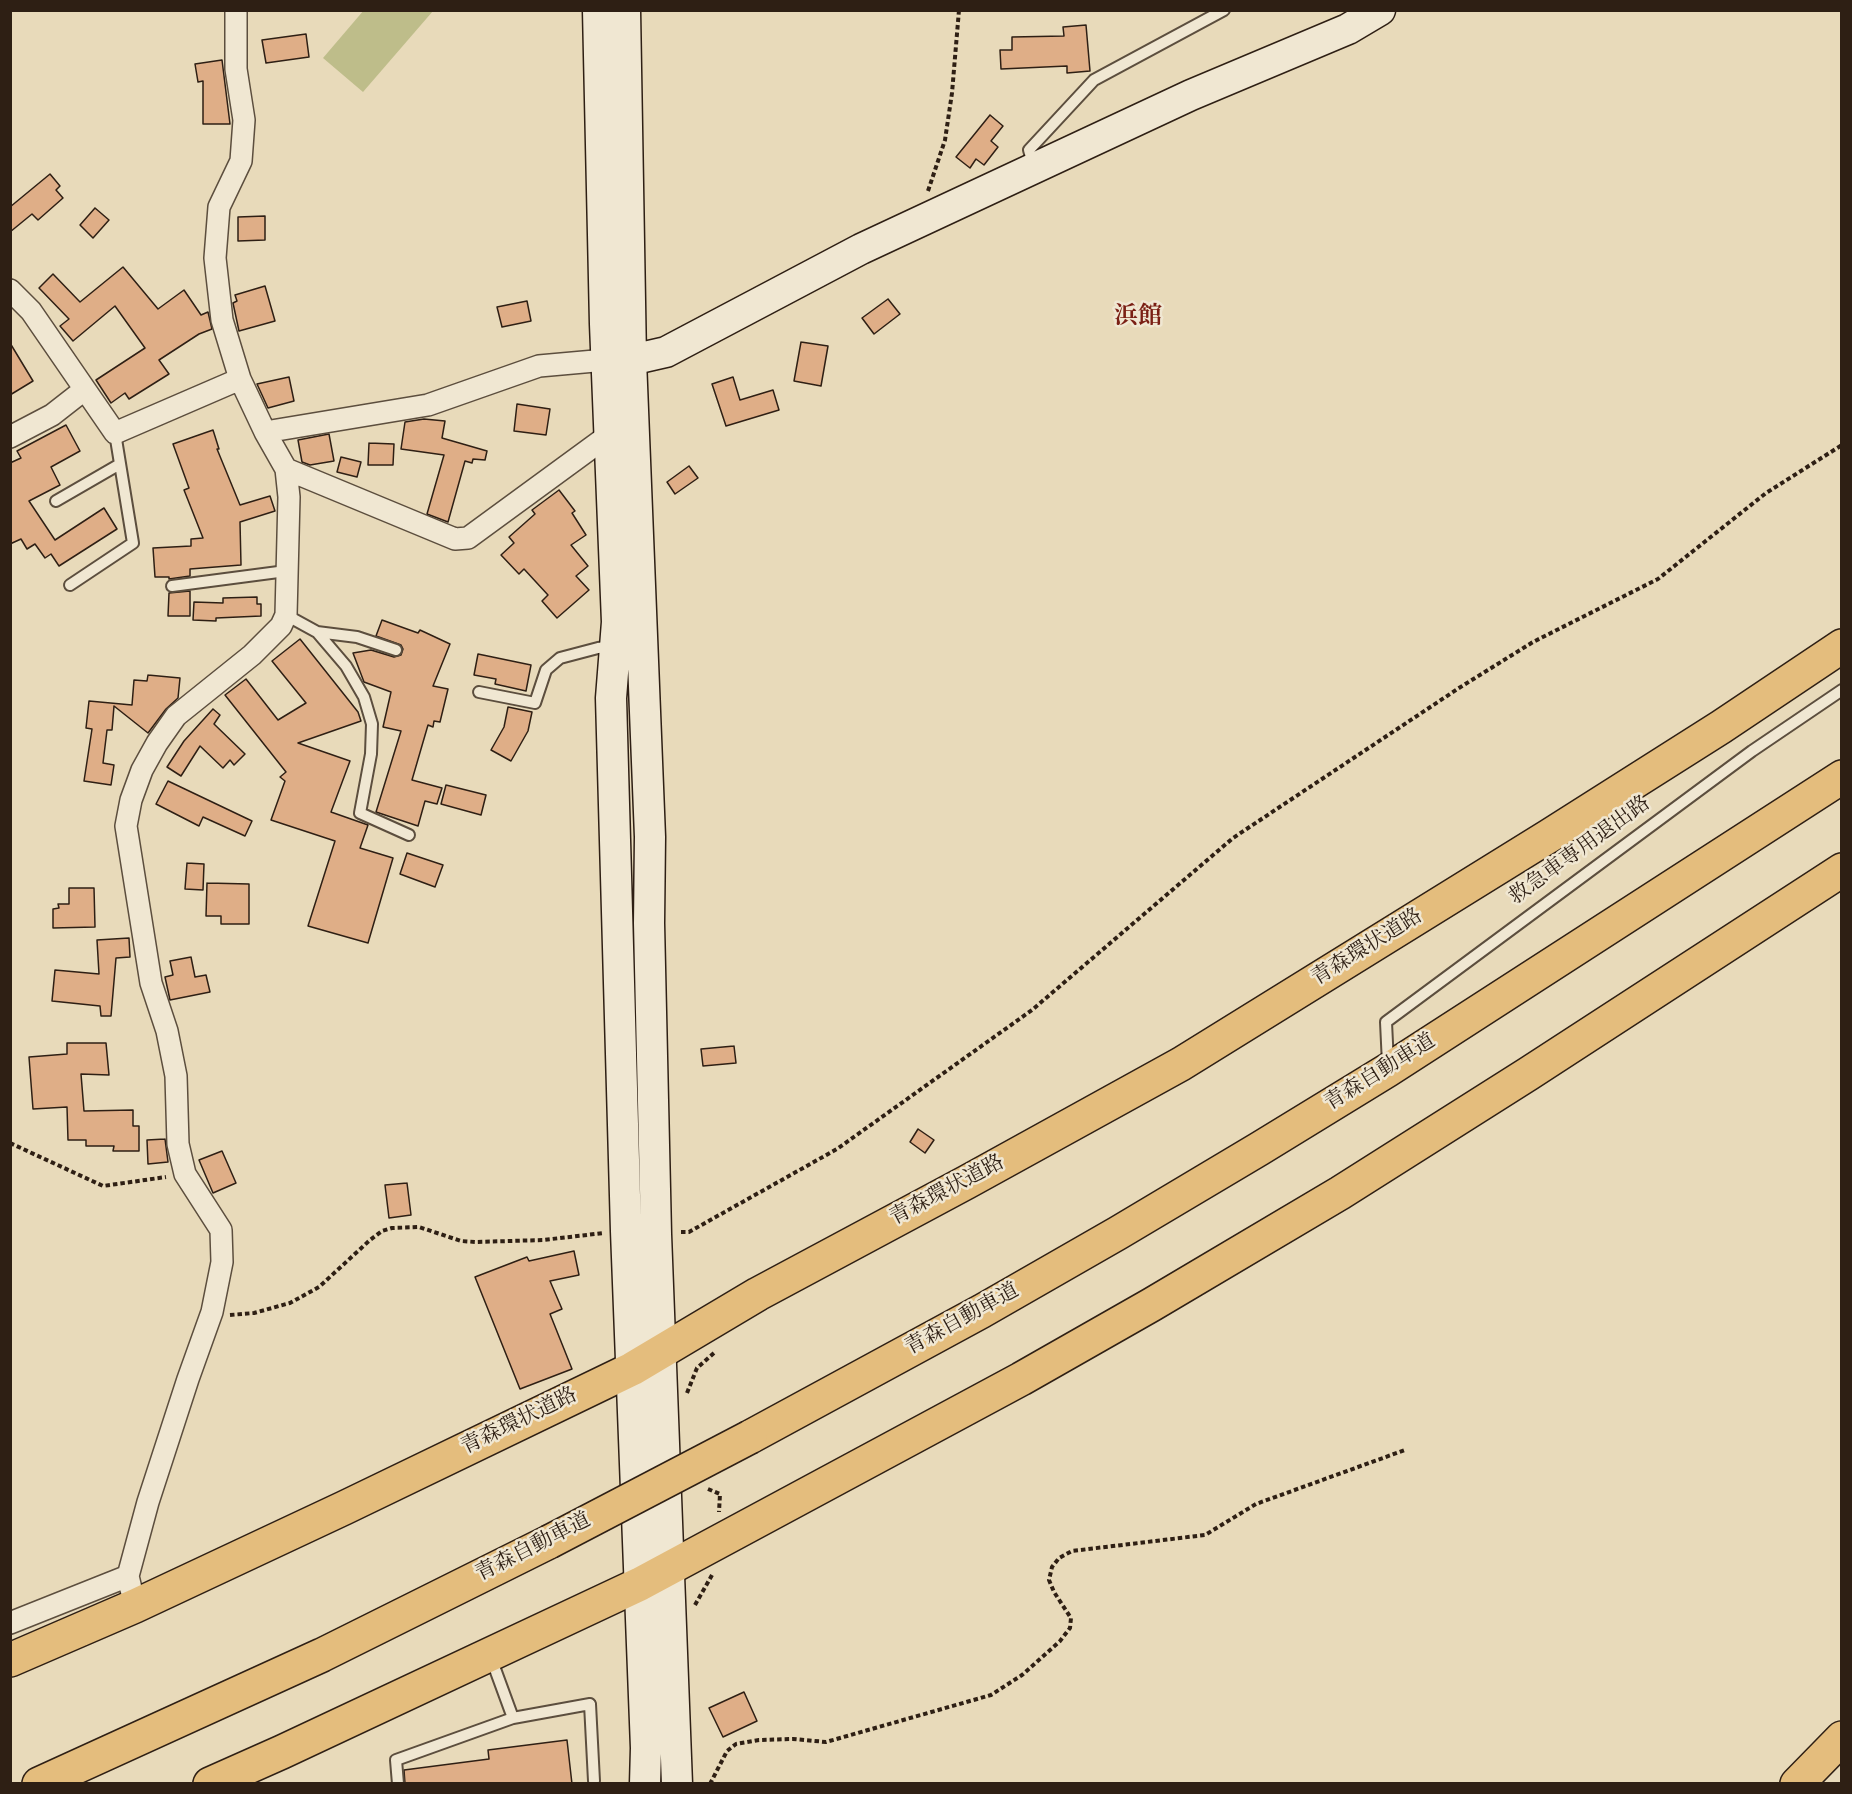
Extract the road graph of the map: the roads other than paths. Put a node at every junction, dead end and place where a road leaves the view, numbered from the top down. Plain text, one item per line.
1 (236, 10) edge
2 (598, 10) edge
3 (625, 10) edge
4 (1224, 10) edge
5 (1380, 10) edge
6 (1034, 168) junction
7 (10, 290) edge
8 (619, 360) junction
9 (240, 379) junction
10 (84, 390) junction
11 (621, 427) junction
12 (265, 432) junction
13 (116, 433) junction
14 (10, 437) edge
15 (120, 464) junction
16 (286, 469) junction
17 (56, 501) dead end
18 (286, 571) junction
19 (70, 585) dead end
20 (172, 586) dead end
21 (286, 615) junction
22 (317, 632) junction
23 (615, 646) junction
24 (1842, 646) edge
25 (396, 650) dead end
26 (1842, 690) edge
27 (478, 692) dead end
28 (1842, 777) edge
29 (409, 835) dead end
30 (1842, 870) edge
31 (1388, 1070) junction
32 (659, 1352) junction
33 (632, 1369) junction
34 (670, 1567) junction
35 (640, 1584) junction
36 (132, 1591) junction
37 (10, 1623) edge
38 (489, 1655) junction
39 (10, 1660) edge
40 (513, 1718) junction
41 (1842, 1737) edge
42 (594, 1781) dead end
43 (39, 1784) edge
44 (210, 1784) edge
45 (398, 1784) edge
46 (645, 1784) edge
47 (677, 1784) edge
48 (1797, 1784) edge

1 - 9 street
2 - 8 street
3 - 8 street
4 - 6 lane
5 - 6 street
6 - 8 street
7 - 10 street
8 - 11 street
8 - 12 street
9 - 12 street
9 - 13 street
10 - 13 street
10 - 14 street
11 - 16 street
11 - 23 street
11 - 32 street
12 - 16 street
13 - 15 lane
15 - 17 lane
15 - 19 lane
16 - 18 street
18 - 20 lane
18 - 21 street
21 - 22 lane
21 - 36 street
22 - 25 lane
22 - 29 lane
23 - 27 lane
23 - 33 street
24 - 32 main road, 青森環状道路
26 - 31 lane, 救急車専用退出路
28 - 31 main road, 青森自動車道
30 - 34 main road
31 - 43 main road, 青森自動車道, bridge
32 - 33 main road, 青森環状道路
32 - 34 street
33 - 35 street
33 - 36 main road, 青森環状道路
34 - 35 main road
34 - 47 street
35 - 38 main road
35 - 46 street
36 - 37 street
36 - 39 main road, 青森環状道路
38 - 40 lane
38 - 44 main road
40 - 42 lane
40 - 45 lane
41 - 48 main road

